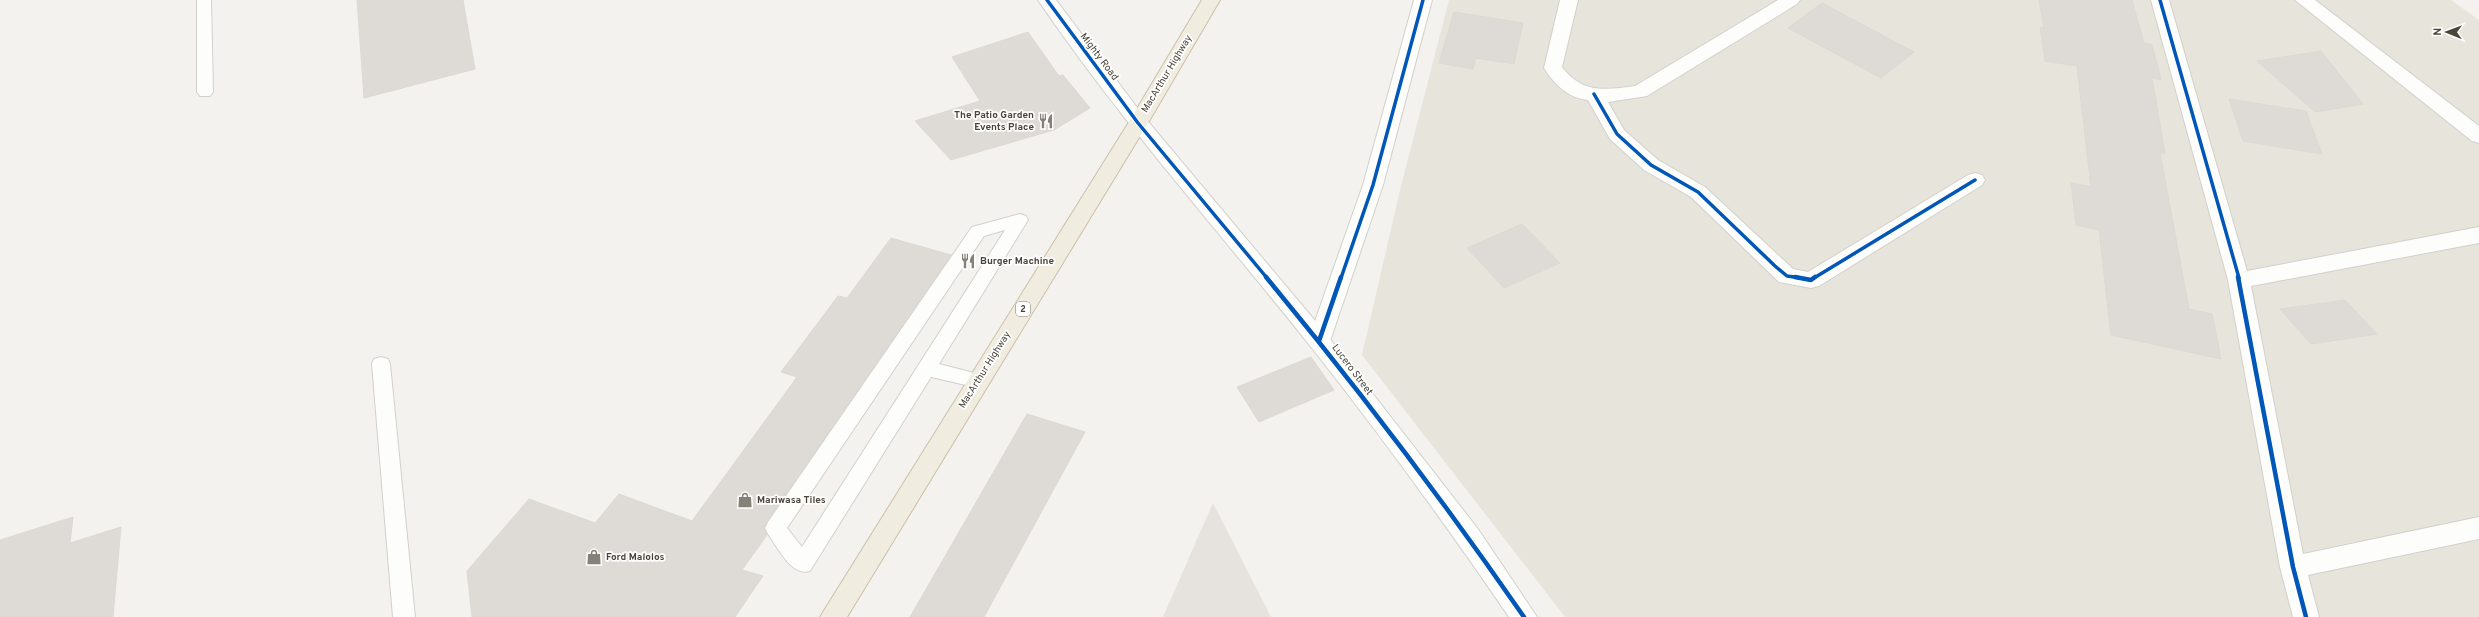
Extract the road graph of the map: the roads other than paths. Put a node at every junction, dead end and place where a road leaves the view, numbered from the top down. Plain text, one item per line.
1 (204, 0) edge
2 (1047, 0) edge
3 (1211, 0) edge
4 (1422, 0) edge
5 (1569, 0) edge
6 (1791, 0) edge
7 (2160, 0) edge
8 (2304, 0) edge
9 (206, 92) dead end
10 (1594, 94) junction
11 (1138, 123) junction
12 (2479, 136) edge
13 (1976, 180) dead end
14 (2479, 235) edge
15 (2239, 280) junction
16 (1320, 340) junction
17 (381, 364) dead end
18 (926, 368) junction
19 (979, 381) junction
20 (2479, 528) edge
21 (2293, 567) junction
22 (404, 617) edge
23 (833, 617) edge
24 (1524, 617) edge
25 (2306, 617) edge

1 - 9 lane
2 - 11 street, Mighty Road
3 - 11 highway, MacArthur Highway / 2
4 - 16 street
5 - 10 street
6 - 10 street
7 - 15 street
8 - 12 street
10 - 13 street
11 - 16 street, Lucero Street
11 - 19 highway, MacArthur Highway / 2
14 - 15 street
15 - 21 street
16 - 24 street, Lucero Street
17 - 22 lane
18 - 18 lane
18 - 19 lane
19 - 23 highway, MacArthur Highway / 2
20 - 21 street
21 - 25 street

